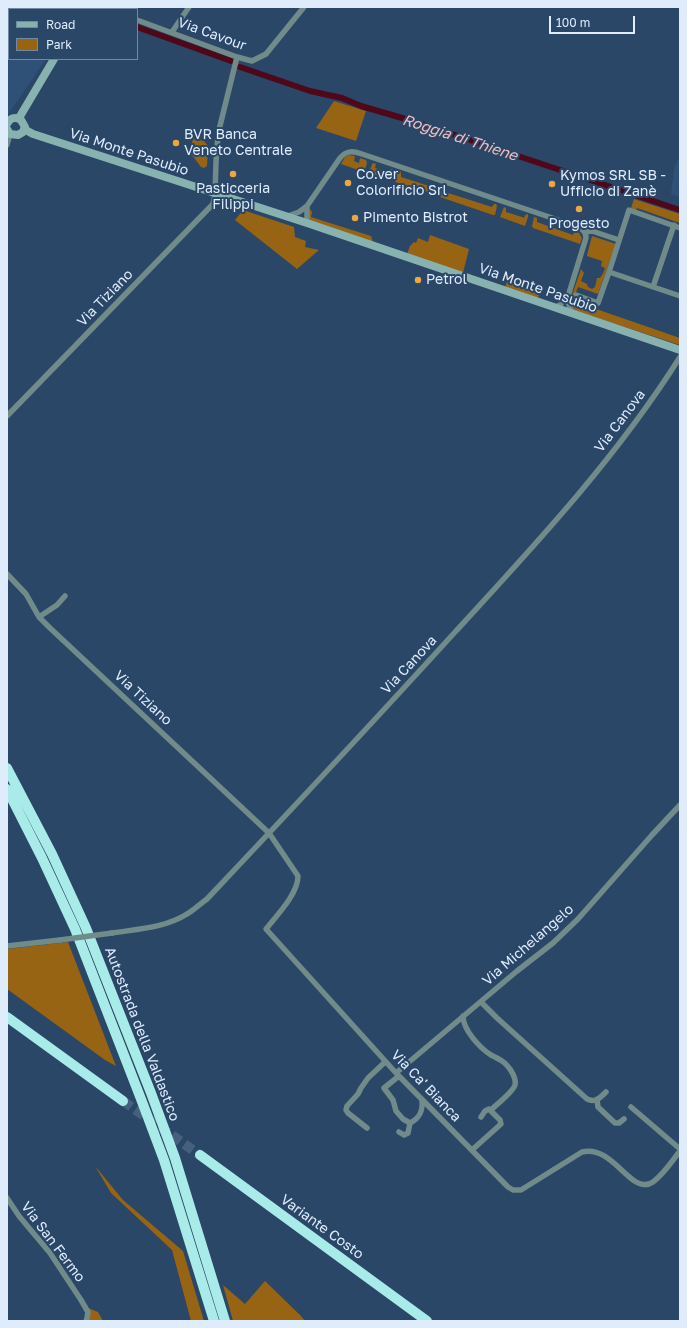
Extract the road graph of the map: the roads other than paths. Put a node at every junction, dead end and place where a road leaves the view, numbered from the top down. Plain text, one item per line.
1 (189, 7) edge
2 (304, 7) edge
3 (138, 20) edge
4 (172, 32) junction
5 (237, 57) junction
6 (53, 60) edge
7 (19, 118) junction
8 (7, 124) edge
9 (24, 130) junction
10 (9, 132) edge
11 (7, 144) edge
12 (215, 194) junction
13 (307, 206) junction
14 (288, 216) junction
15 (307, 223) junction
16 (674, 226) junction
17 (680, 228) edge
18 (585, 232) junction
19 (620, 240) junction
20 (609, 272) junction
21 (654, 287) junction
22 (569, 293) junction
23 (576, 295) dead end
24 (680, 296) edge
25 (554, 308) junction
26 (572, 314) junction
27 (680, 350) edge
28 (680, 357) edge
29 (7, 416) edge
30 (7, 574) edge
31 (65, 596) dead end
32 (39, 617) junction
33 (7, 768) edge
34 (7, 789) edge
35 (680, 805) edge
36 (269, 833) junction
37 (7, 946) edge
38 (481, 1002) junction
39 (463, 1016) junction
40 (7, 1017) edge
41 (385, 1062) junction
42 (397, 1074) junction
43 (606, 1092) dead end
44 (422, 1100) junction
45 (597, 1100) junction
46 (123, 1101) tunnel mouth
47 (631, 1107) dead end
48 (491, 1110) junction
49 (481, 1117) dead end
50 (624, 1119) dead end
51 (410, 1124) junction
52 (367, 1128) dead end
53 (399, 1132) dead end
54 (472, 1150) junction
55 (680, 1150) edge
56 (200, 1155) tunnel mouth
57 (7, 1198) edge
58 (86, 1321) edge
59 (214, 1321) edge
60 (225, 1321) edge
61 (427, 1321) edge

1 - 4 street
2 - 5 street, Via Cavour
3 - 4 street, Via Cavour
4 - 5 street, Via Cavour
5 - 12 street
6 - 7 main road
7 - 8 main road
7 - 9 main road
9 - 10 main road
9 - 12 main road, Via Monte Pasubio
10 - 11 street
12 - 14 main road, Via Monte Pasubio
12 - 29 street, Via Tiziano
13 - 14 street
13 - 15 street
13 - 18 street
14 - 15 main road, Via Monte Pasubio
15 - 25 main road, Via Monte Pasubio
16 - 17 street
16 - 19 street
16 - 21 street
18 - 19 street
18 - 22 street
19 - 20 street
20 - 21 street
20 - 23 street
21 - 24 street
22 - 25 street
22 - 26 street
25 - 26 main road, Via Monte Pasubio
26 - 27 main road, Via Monte Pasubio
28 - 36 street, Via Canova
30 - 32 street, Via Tiziano
31 - 32 street
32 - 36 street, Via Tiziano
33 - 60 highway, Autostrada della Valdastico
34 - 59 highway, Autostrada della Valdastico
35 - 38 street, Via Michelangelo
36 - 37 street, Via Canova, bridge
36 - 41 street, Via Ca' Bianca
38 - 39 street, Via Michelangelo
38 - 45 street
39 - 42 street, Via Michelangelo
39 - 48 street
40 - 46 highway
41 - 42 street, Via Ca' Bianca
41 - 52 street
42 - 44 street, Via Ca' Bianca
42 - 51 street, Via Michelangelo
43 - 45 street
44 - 51 street
44 - 54 street, Via Ca' Bianca
45 - 50 street
47 - 55 street
48 - 49 street
48 - 54 street
51 - 53 street
54 - 55 street, Via Ca' Bianca
56 - 61 highway, Variante Costo
57 - 58 street, Via San Fermo

